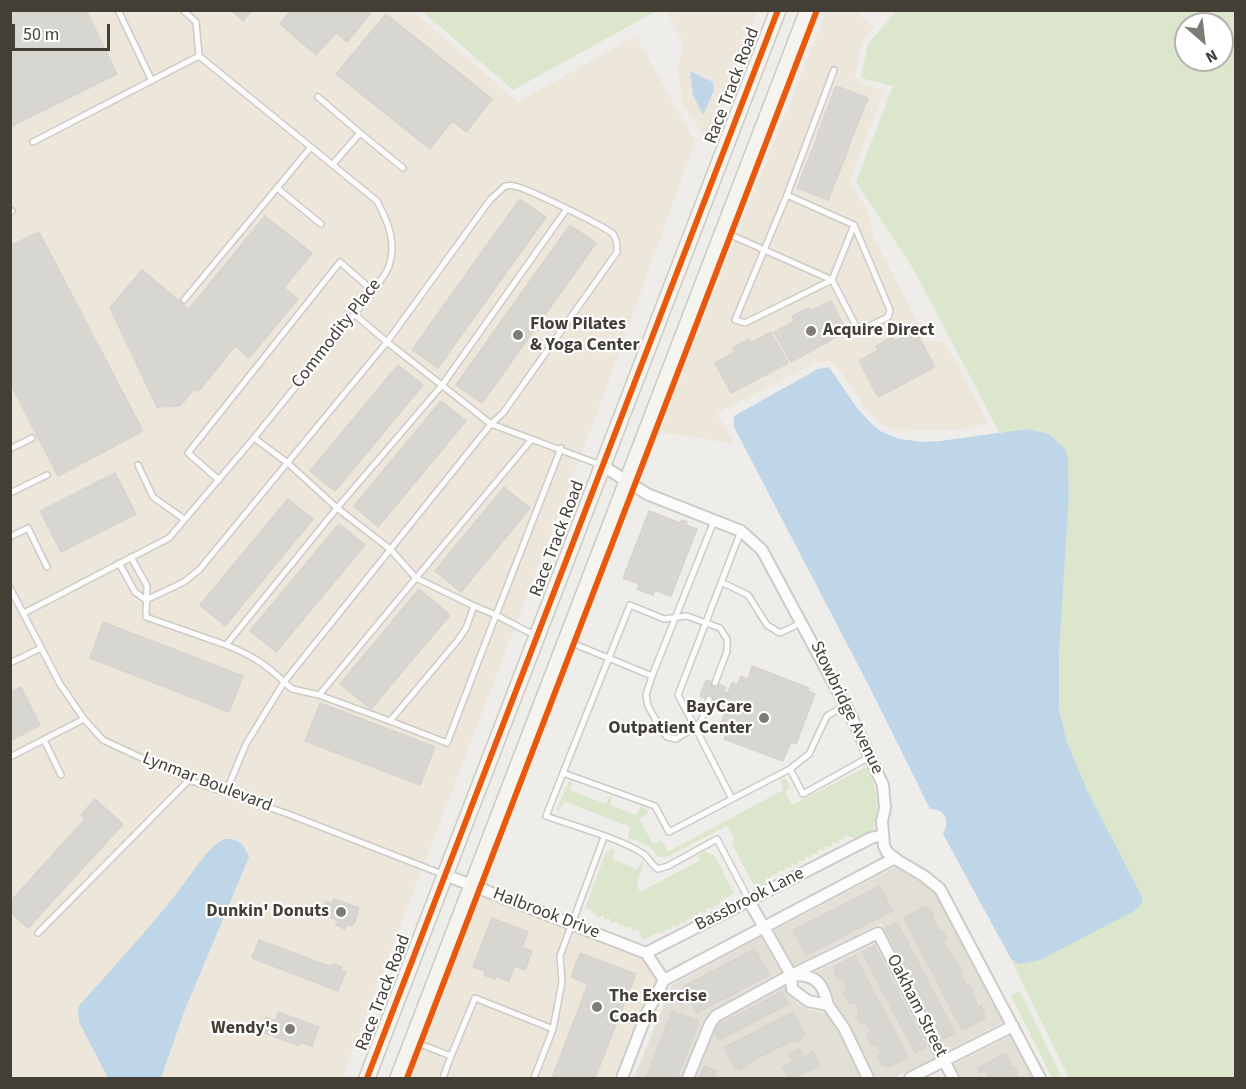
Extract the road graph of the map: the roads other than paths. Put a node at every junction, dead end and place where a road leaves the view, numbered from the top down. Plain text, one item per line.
1 (118, 10) edge
2 (183, 10) edge
3 (778, 10) edge
4 (808, 10) edge
5 (199, 56) junction
6 (834, 70) dead end
7 (151, 79) junction
8 (318, 97) dead end
9 (360, 133) junction
10 (33, 142) dead end
11 (311, 147) junction
12 (333, 164) junction
13 (403, 168) dead end
14 (277, 188) junction
15 (787, 195) junction
16 (566, 210) junction
17 (697, 222) junction
18 (321, 224) dead end
19 (854, 225) junction
20 (722, 231) junction
21 (765, 249) junction
22 (831, 279) junction
23 (373, 291) junction
24 (184, 300) dead end
25 (354, 314) junction
26 (387, 342) junction
27 (443, 384) junction
28 (491, 424) junction
29 (32, 438) dead end
30 (254, 438) junction
31 (532, 439) junction
32 (561, 448) junction
33 (10, 449) edge
34 (289, 464) junction
35 (138, 465) dead end
36 (603, 465) junction
37 (47, 475) dead end
38 (219, 480) junction
39 (626, 480) junction
40 (10, 493) edge
41 (337, 508) junction
42 (184, 519) junction
43 (714, 520) junction
44 (741, 531) junction
45 (10, 537) edge
46 (390, 549) junction
47 (131, 557) junction
48 (119, 563) junction
49 (47, 567) dead end
50 (416, 578) junction
51 (721, 582) junction
52 (10, 588) edge
53 (146, 600) junction
54 (474, 606) junction
55 (24, 613) junction
56 (496, 615) junction
57 (676, 618) junction
58 (706, 622) junction
59 (803, 622) junction
60 (537, 636) junction
61 (565, 641) junction
62 (226, 645) junction
63 (41, 648) junction
64 (608, 659) junction
65 (10, 663) edge
66 (652, 676) junction
67 (284, 682) junction
68 (715, 683) dead end
69 (319, 695) junction
70 (709, 699) dead end
71 (846, 705) junction
72 (84, 719) junction
73 (390, 721) junction
74 (695, 728) junction
75 (44, 740) junction
76 (871, 756) junction
77 (10, 757) edge
78 (790, 769) junction
79 (563, 773) junction
80 (62, 775) dead end
81 (189, 780) junction
82 (226, 792) junction
83 (732, 799) junction
84 (882, 835) junction
85 (604, 837) junction
86 (895, 858) junction
87 (445, 875) junction
88 (471, 885) junction
89 (749, 901) junction
90 (571, 924) junction
91 (763, 927) junction
92 (38, 933) dead end
93 (646, 953) junction
94 (791, 975) junction
95 (664, 980) junction
96 (828, 1005) junction
97 (1013, 1026) junction
98 (553, 1029) junction
99 (412, 1041) junction
100 (452, 1056) junction
101 (945, 1061) junction
102 (367, 1078) edge
103 (398, 1078) edge
104 (443, 1078) edge
105 (534, 1078) edge
106 (622, 1078) edge
107 (688, 1078) edge
108 (868, 1078) edge
109 (910, 1078) edge
110 (954, 1078) edge
111 (1040, 1078) edge

1 - 7 lane
2 - 5 lane
3 - 17 main road, Race Track Road
4 - 20 main road
5 - 7 lane
5 - 11 lane, Commodity Place
6 - 15 lane
7 - 10 lane
8 - 9 lane
9 - 12 lane
9 - 13 lane
11 - 12 lane, Commodity Place
11 - 14 lane
12 - 23 lane, Commodity Place
14 - 18 lane
14 - 24 lane
15 - 19 lane
15 - 21 lane
16 - 26 lane
16 - 27 lane
16 - 28 lane
17 - 20 main road
17 - 36 main road, Race Track Road
19 - 22 lane
19 - 22 lane
20 - 21 lane
20 - 39 main road
21 - 22 lane
21 - 22 lane
23 - 25 lane, Commodity Place
23 - 38 lane
25 - 26 lane
25 - 30 lane, Commodity Place
26 - 27 lane
26 - 34 lane
27 - 28 lane
27 - 41 lane
28 - 31 lane
28 - 46 lane
29 - 33 lane
30 - 34 lane
30 - 38 lane, Commodity Place
31 - 32 lane
31 - 50 lane
32 - 36 lane
32 - 56 lane
34 - 41 lane
34 - 53 lane
35 - 42 lane
36 - 39 street, Stowbridge Avenue
36 - 60 main road, Race Track Road
37 - 40 lane
38 - 42 lane, Commodity Place
39 - 43 street, Stowbridge Avenue
39 - 61 main road
41 - 46 lane
41 - 62 lane
42 - 47 lane, Commodity Place
43 - 44 street, Stowbridge Avenue
43 - 57 lane
44 - 51 lane
44 - 59 street, Stowbridge Avenue
45 - 49 lane
46 - 50 lane
46 - 67 lane
47 - 48 lane, Commodity Place
47 - 53 lane
48 - 53 lane
48 - 55 lane, Commodity Place
50 - 54 lane
50 - 69 lane
51 - 58 lane
51 - 59 lane
52 - 55 lane, Lynmar Boulevard
53 - 62 lane
54 - 56 lane
54 - 73 lane
55 - 63 lane, Lynmar Boulevard
56 - 60 lane
56 - 73 lane
57 - 58 lane
57 - 64 lane
57 - 66 lane
58 - 68 lane
58 - 74 lane
59 - 71 street, Stowbridge Avenue
60 - 87 main road, Race Track Road
61 - 64 lane
61 - 88 main road
62 - 67 lane
63 - 65 lane
63 - 72 lane, Lynmar Boulevard
64 - 66 lane
64 - 79 lane
66 - 74 lane
67 - 69 lane
67 - 82 lane
69 - 73 lane
70 - 74 lane
71 - 76 street, Stowbridge Avenue
71 - 78 lane
72 - 75 lane
72 - 81 lane, Lynmar Boulevard
74 - 83 lane
75 - 77 lane
75 - 80 lane
76 - 78 lane
76 - 84 street, Stowbridge Avenue
78 - 83 lane
79 - 83 lane
79 - 85 lane
81 - 82 lane, Lynmar Boulevard
81 - 92 lane
82 - 87 lane, Lynmar Boulevard
84 - 86 street
84 - 89 street, Bassbrook Lane
85 - 89 lane
85 - 90 lane
86 - 91 street, Bassbrook Lane
86 - 97 street
87 - 88 street, Halbrook Drive
87 - 102 main road, Race Track Road
88 - 90 street, Halbrook Drive
88 - 99 main road
89 - 91 street
89 - 93 street, Bassbrook Lane
90 - 93 street, Halbrook Drive
90 - 98 lane
91 - 94 street
91 - 95 street, Bassbrook Lane
93 - 95 street
94 - 96 street
94 - 96 street
94 - 101 street, Oakham Street
94 - 107 street
95 - 106 street
96 - 108 street
97 - 101 street
97 - 111 street
98 - 100 lane
98 - 105 lane
99 - 100 lane
99 - 103 main road
100 - 104 lane
101 - 109 street
101 - 110 street, Oakham Street

